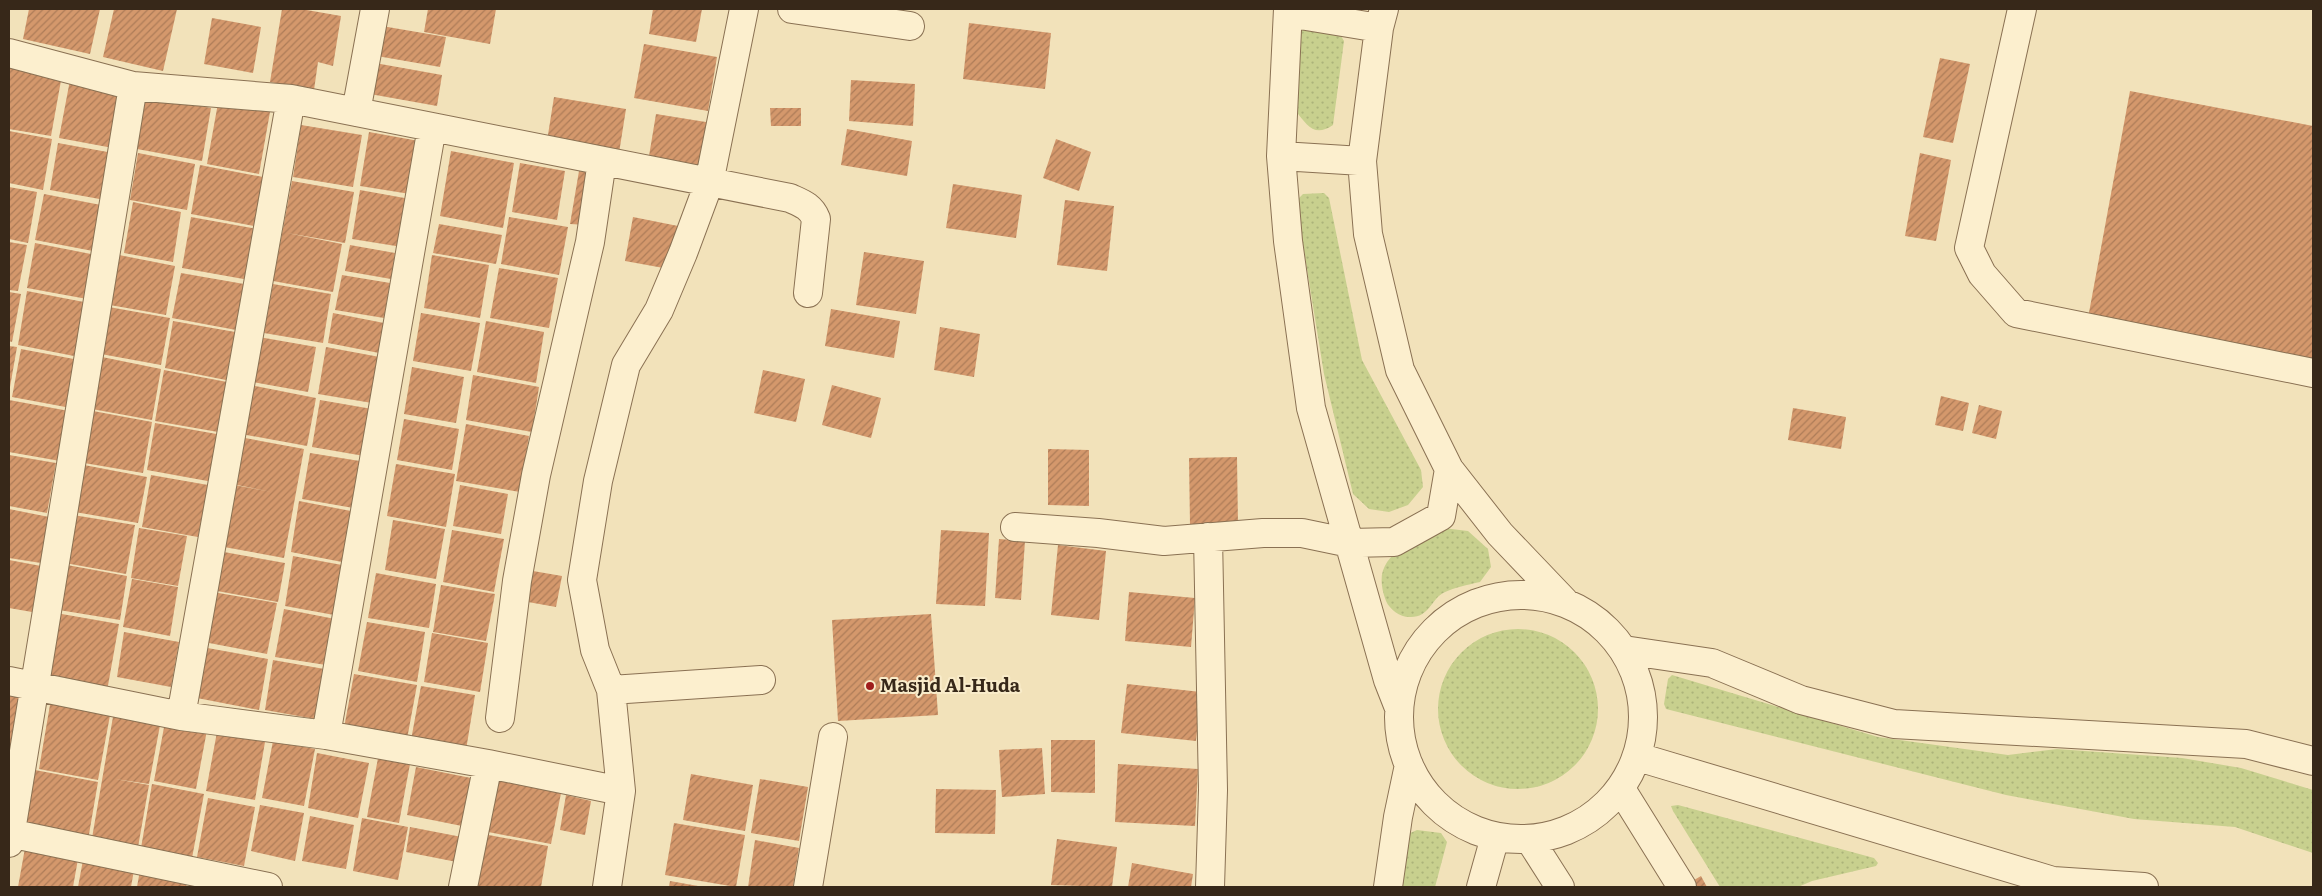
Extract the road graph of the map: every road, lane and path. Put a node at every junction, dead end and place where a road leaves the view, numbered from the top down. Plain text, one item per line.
1 (375, 9) edge
2 (744, 9) edge
3 (792, 9) edge
4 (2022, 9) edge
5 (1288, 11) edge
6 (1382, 18) edge
7 (910, 26) dead end
8 (9, 53) edge
9 (133, 86) junction
10 (291, 99) junction
11 (356, 112) junction
12 (432, 127) junction
13 (1281, 156) junction
14 (602, 161) junction
15 (1362, 161) junction
16 (708, 183) junction
17 (808, 293) dead end
18 (2313, 373) edge
19 (1449, 469) junction
20 (1015, 526) dead end
21 (1208, 537) junction
22 (1350, 544) junction
23 (1564, 601) junction
24 (1624, 650) junction
25 (761, 680) dead end
26 (22, 683) edge
27 (611, 690) junction
28 (1399, 708) junction
29 (181, 716) junction
30 (500, 718) dead end
31 (326, 735) junction
32 (833, 738) dead end
33 (1638, 757) junction
34 (2313, 761) edge
35 (488, 764) junction
36 (1409, 765) junction
37 (1621, 788) junction
38 (621, 792) junction
39 (1495, 836) junction
40 (9, 837) edge
41 (1530, 840) junction
42 (2053, 881) junction
43 (268, 887) edge
44 (463, 887) edge
45 (607, 887) edge
46 (808, 887) edge
47 (1210, 887) edge
48 (1388, 887) edge
49 (1481, 887) edge
50 (1560, 887) edge
51 (1682, 887) edge
52 (2019, 887) edge
53 (2144, 887) edge

1 - 11 street
2 - 16 street
3 - 7 street
4 - 18 street
5 - 6 street
5 - 13 street
6 - 15 street
8 - 9 street
9 - 10 street
9 - 26 street
10 - 11 street
10 - 29 street
11 - 12 street
12 - 14 street
12 - 31 street
13 - 15 street
13 - 22 street
14 - 16 street
14 - 30 street
15 - 19 street
16 - 17 street
16 - 27 street
19 - 22 street
19 - 23 street
20 - 21 street
21 - 22 street
21 - 47 street
22 - 28 street
23 - 24 street
23 - 28 street
24 - 33 street
24 - 34 street
25 - 27 street
26 - 29 street
26 - 40 street
27 - 38 street
28 - 36 street
29 - 31 street
31 - 35 street
32 - 46 street
33 - 37 street
33 - 42 street
35 - 38 street
35 - 44 street
36 - 39 street
36 - 48 street
37 - 41 street
37 - 51 street
38 - 45 street
39 - 41 street
39 - 49 street
40 - 43 street
41 - 50 street
42 - 52 street
42 - 53 street

